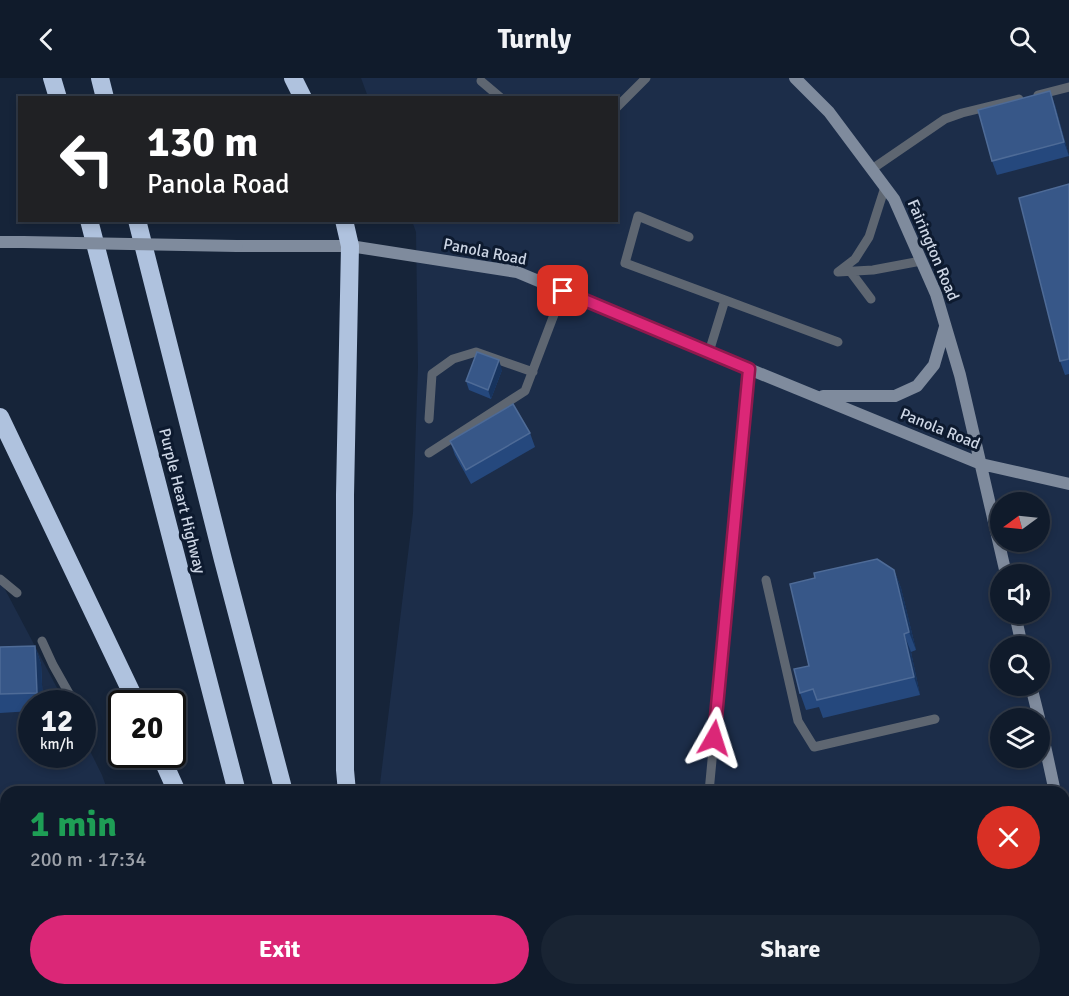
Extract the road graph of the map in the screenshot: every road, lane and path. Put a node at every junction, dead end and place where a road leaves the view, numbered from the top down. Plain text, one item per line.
1 (52, 78) edge
2 (100, 78) edge
3 (293, 78) edge
4 (646, 78) edge
5 (795, 78) edge
6 (481, 81) dead end
7 (1069, 87) edge
8 (56, 96) edge
9 (104, 96) edge
10 (302, 96) edge
11 (499, 96) edge
12 (618, 106) edge
13 (872, 169) junction
14 (885, 187) junction
15 (90, 222) edge
16 (137, 222) edge
17 (344, 222) edge
18 (689, 237) dead end
19 (0, 242) edge
20 (350, 246) junction
21 (921, 261) junction
22 (850, 271) junction
23 (563, 291) junction
24 (871, 299) dead end
25 (725, 300) junction
26 (945, 326) junction
27 (838, 342) dead end
28 (709, 352) junction
29 (749, 369) junction
30 (533, 372) junction
31 (815, 396) junction
32 (0, 417) edge
33 (429, 419) dead end
34 (429, 442) dead end
35 (981, 464) junction
36 (1069, 484) edge
37 (1004, 564) edge
38 (0, 579) edge
39 (766, 580) dead end
40 (17, 593) dead end
41 (42, 641) dead end
42 (67, 690) edge
43 (130, 690) edge
44 (935, 719) dead end
45 (166, 768) edge
46 (1050, 768) edge
47 (174, 786) edge
48 (235, 786) edge
49 (282, 786) edge
50 (346, 786) edge
51 (710, 786) edge
52 (1054, 786) edge

1 - 8 highway
2 - 9 highway
3 - 10 highway
4 - 12 lane
5 - 13 main road, Fairington Road
6 - 11 lane
7 - 13 lane
13 - 14 main road, Fairington Road
14 - 21 main road, Fairington Road
14 - 22 lane
15 - 48 highway, Purple Heart Highway
16 - 49 highway, Purple Heart Highway
17 - 20 highway
18 - 25 lane
19 - 20 main road, Panola Road, bridge
20 - 23 main road, Panola Road
20 - 50 highway
21 - 22 lane
21 - 26 main road, Fairington Road
22 - 24 lane
23 - 28 main road, Panola Road
23 - 30 lane
25 - 27 lane
25 - 28 lane
26 - 31 main road
26 - 35 main road, Fairington Road
28 - 29 main road, Panola Road
29 - 31 main road, Panola Road
29 - 51 lane
30 - 33 lane
30 - 34 lane
31 - 35 main road, Panola Road
32 - 43 highway
35 - 36 main road, Panola Road
35 - 37 main road, Fairington Road
38 - 40 lane
39 - 44 lane
41 - 42 lane
45 - 47 highway
46 - 52 main road

